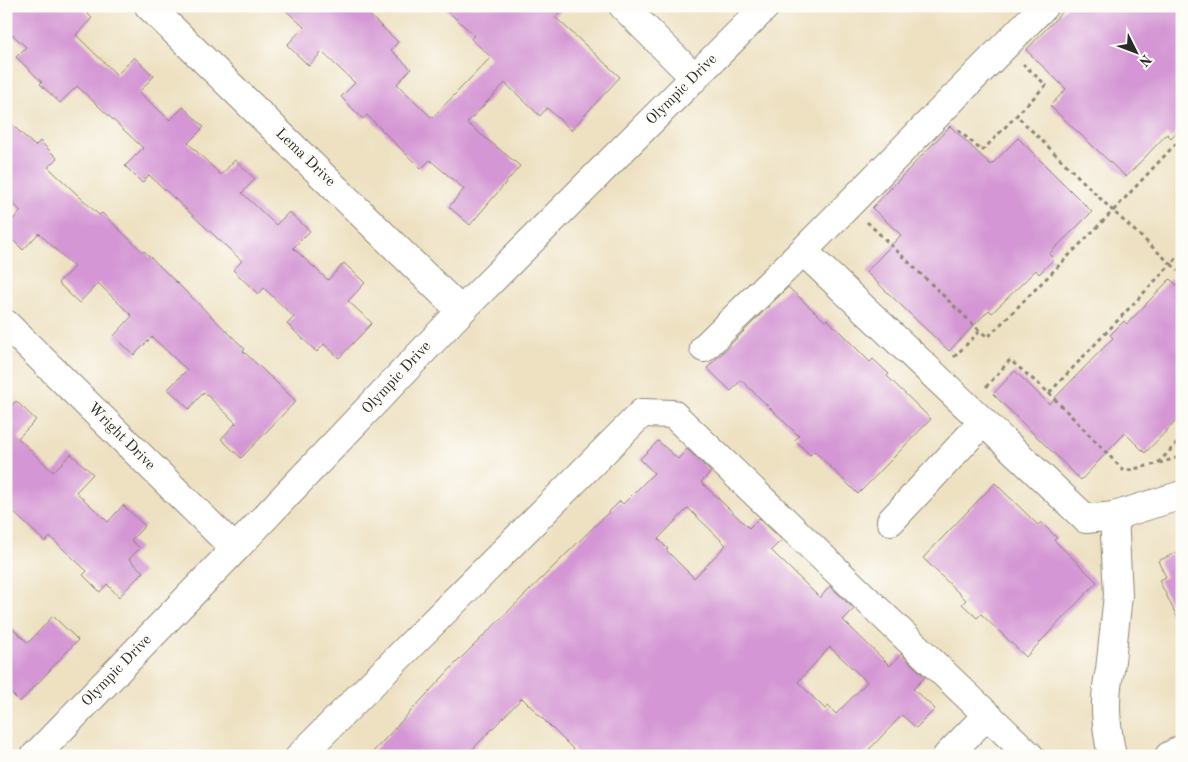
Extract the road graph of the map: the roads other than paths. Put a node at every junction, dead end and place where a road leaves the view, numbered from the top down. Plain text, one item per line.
1 (149, 6) edge
2 (623, 6) edge
3 (766, 6) edge
4 (1044, 6) edge
5 (694, 78) junction
6 (803, 251) junction
7 (461, 311) junction
8 (6, 324) edge
9 (704, 348) dead end
10 (975, 414) junction
11 (1182, 495) edge
12 (1114, 516) junction
13 (891, 521) dead end
14 (235, 549) junction
15 (987, 715) junction
16 (1182, 749) edge
17 (35, 756) edge
18 (300, 756) edge
19 (946, 756) edge
20 (1030, 756) edge
21 (1112, 756) edge
22 (1168, 756) edge

1 - 7 street, Lema Drive
2 - 5 street
3 - 5 street, Olympic Drive
4 - 6 street
5 - 7 street, Olympic Drive
6 - 9 street
6 - 10 street
7 - 14 street, Olympic Drive
8 - 14 street, Wright Drive
10 - 12 street
10 - 13 street
11 - 12 street
12 - 21 street
14 - 17 street, Olympic Drive
15 - 18 street
15 - 19 street
15 - 20 street
16 - 22 street

